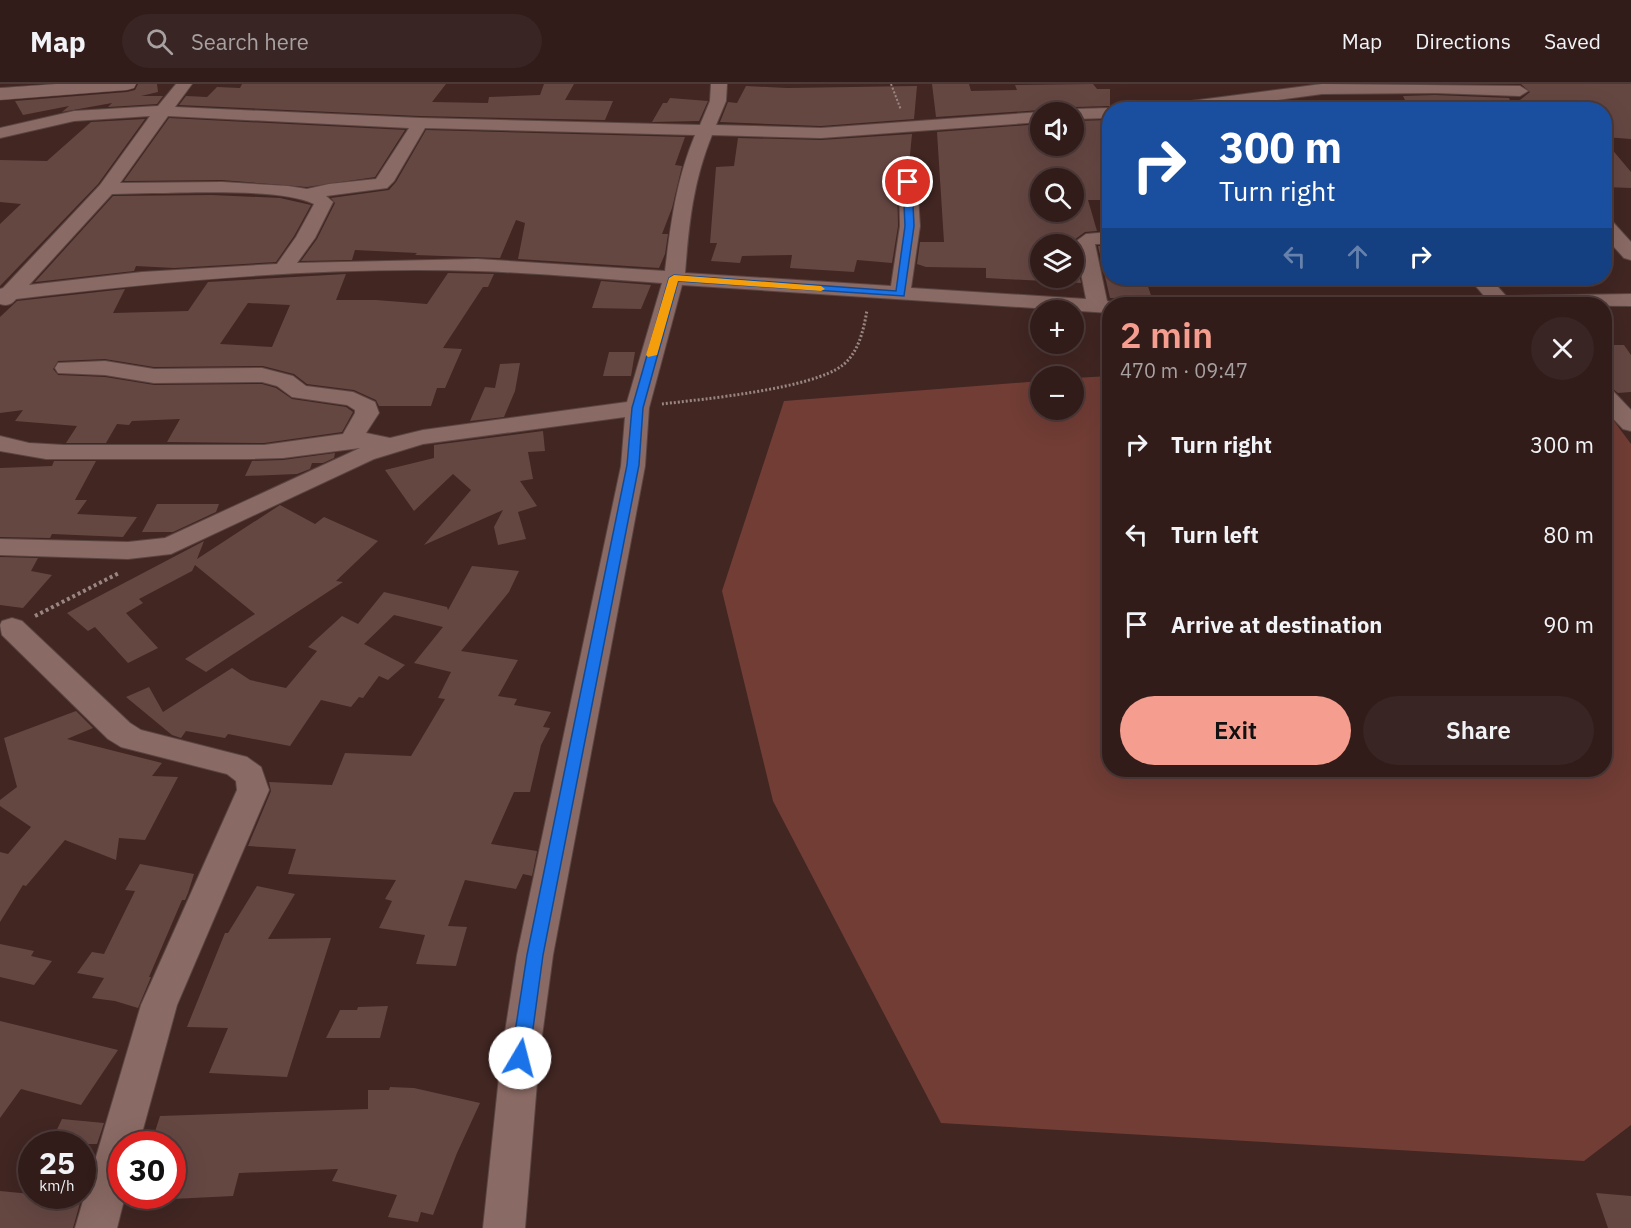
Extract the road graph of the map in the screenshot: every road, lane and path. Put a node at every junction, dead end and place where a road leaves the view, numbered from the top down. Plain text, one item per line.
1 (127, 84) edge
2 (184, 84) edge
3 (719, 84) edge
4 (891, 84) edge
5 (1520, 88) edge
6 (1325, 92) edge
7 (0, 94) edge
8 (1215, 102) edge
9 (163, 111) junction
10 (1102, 113) edge
11 (1084, 114) edge
12 (1030, 118) edge
13 (420, 123) junction
14 (907, 128) junction
15 (707, 130) junction
16 (0, 134) edge
17 (908, 182) dead end
18 (107, 189) junction
19 (311, 194) junction
20 (1612, 233) edge
21 (1102, 238) edge
22 (1631, 254) edge
23 (282, 270) junction
24 (674, 278) junction
25 (1489, 285) edge
26 (869, 292) junction
27 (900, 294) junction
28 (1505, 297) edge
29 (3, 298) edge
30 (1612, 300) edge
31 (1631, 300) edge
32 (1102, 301) edge
33 (1102, 307) edge
34 (66, 368) dead end
35 (1612, 404) edge
36 (638, 408) junction
37 (1631, 424) edge
38 (360, 440) junction
39 (0, 443) edge
40 (389, 445) junction
41 (0, 547) edge
42 (129, 568) dead end
43 (12, 628) joint
44 (96, 1228) edge
45 (504, 1228) edge

1 - 7 street
2 - 9 street
3 - 15 street
4 - 14 path
5 - 6 street
6 - 8 street
9 - 13 street
9 - 16 street
9 - 18 street
10 - 11 street
12 - 14 street
13 - 15 street
13 - 19 street
14 - 15 street
15 - 24 street
17 - 27 street
18 - 19 street
18 - 29 street
19 - 23 street
20 - 22 street
21 - 32 street
23 - 24 street
23 - 29 street
24 - 26 street
24 - 36 street
25 - 28 street
26 - 27 street
26 - 36 path
27 - 33 street
30 - 31 street
34 - 38 street
35 - 37 street
36 - 40 street
36 - 45 street
38 - 39 street
38 - 40 street
40 - 41 street
42 - 43 path
43 - 44 street

